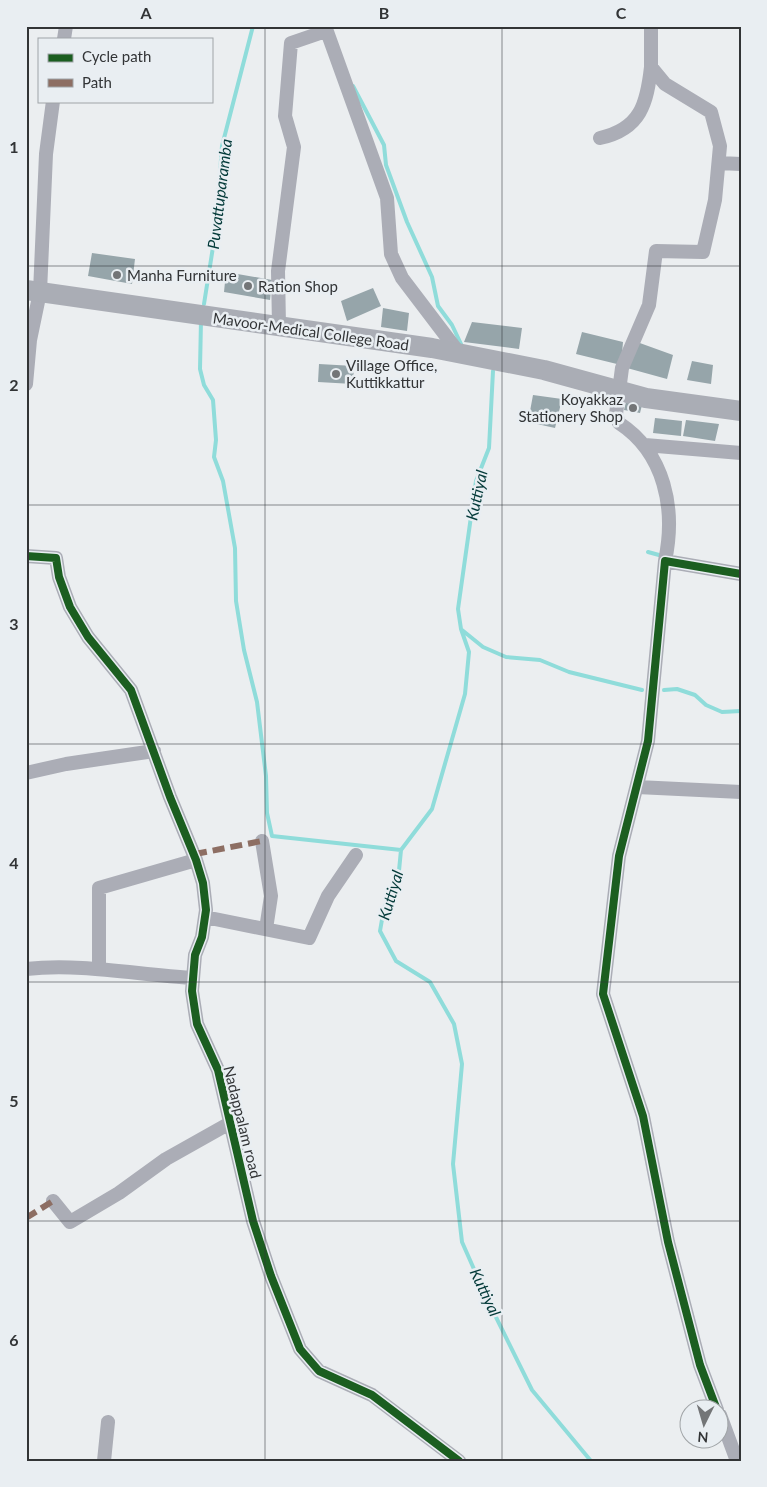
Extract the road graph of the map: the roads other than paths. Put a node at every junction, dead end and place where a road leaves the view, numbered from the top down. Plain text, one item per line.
1 (651, 26) edge
2 (326, 28) edge
3 (651, 67) junction
4 (53, 102) edge
5 (600, 138) dead end
6 (719, 163) junction
7 (741, 164) edge
8 (33, 291) edge
9 (279, 326) junction
10 (459, 353) junction
11 (26, 384) edge
12 (619, 391) junction
13 (741, 411) edge
14 (645, 445) junction
15 (741, 453) edge
16 (26, 556) edge
17 (666, 561) junction
18 (741, 574) edge
19 (154, 751) junction
20 (26, 772) edge
21 (637, 787) junction
22 (741, 792) edge
23 (262, 841) dead end
24 (356, 855) dead end
25 (196, 860) junction
26 (205, 917) junction
27 (266, 929) junction
28 (26, 969) edge
29 (99, 970) junction
30 (194, 978) junction
31 (230, 1123) junction
32 (53, 1201) dead end
33 (713, 1400) edge
34 (108, 1422) dead end
35 (730, 1442) edge
36 (104, 1461) edge
37 (459, 1461) edge
38 (737, 1461) edge

1 - 3 street
2 - 9 street
2 - 10 street
3 - 5 street
3 - 6 street
4 - 8 street
6 - 7 street
6 - 12 street
8 - 9 main road, Mavoor-Medical College Road
8 - 11 street
9 - 10 main road, Mavoor-Medical College Road
10 - 12 main road, Mavoor-Medical College Road
12 - 13 main road, Mavoor-Medical College Road
12 - 14 street
14 - 15 street
14 - 17 street
16 - 19 street, Nadappalam road
17 - 18 street
17 - 21 street
19 - 20 street
19 - 25 street, Nadappalam road
21 - 22 street
21 - 33 street
23 - 27 street
24 - 27 street
25 - 26 street, Nadappalam road
25 - 29 street
26 - 27 street
26 - 30 street, Nadappalam road
28 - 29 street
29 - 30 street
30 - 31 street, Nadappalam road
31 - 32 street
31 - 37 street, Nadappalam road
34 - 36 street
35 - 38 street

